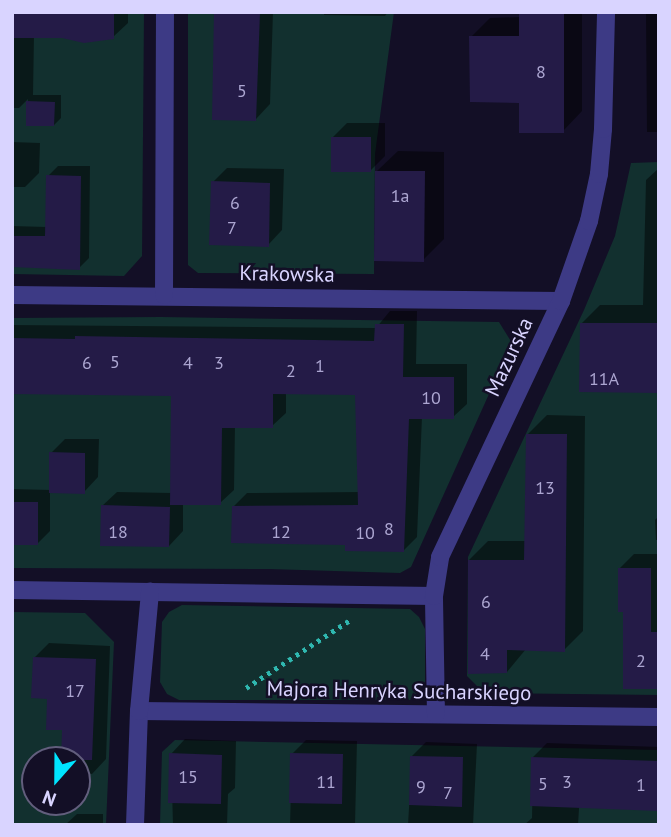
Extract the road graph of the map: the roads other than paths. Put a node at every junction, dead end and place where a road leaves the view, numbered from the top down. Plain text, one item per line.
1 (165, 12) edge
2 (606, 12) edge
3 (12, 295) edge
4 (164, 295) junction
5 (561, 301) junction
6 (12, 590) edge
7 (150, 592) junction
8 (434, 596) junction
9 (139, 711) junction
10 (436, 714) junction
11 (659, 717) edge
12 (135, 825) edge

1 - 4 street
2 - 5 street, Mazurska
3 - 4 street, Krakowska
4 - 5 street, Krakowska
5 - 8 street, Mazurska
6 - 7 street
7 - 8 street
7 - 9 street
8 - 10 street, Mazurska
9 - 10 street, Majora Henryka Sucharskiego
9 - 12 street
10 - 11 street, Majora Henryka Sucharskiego

